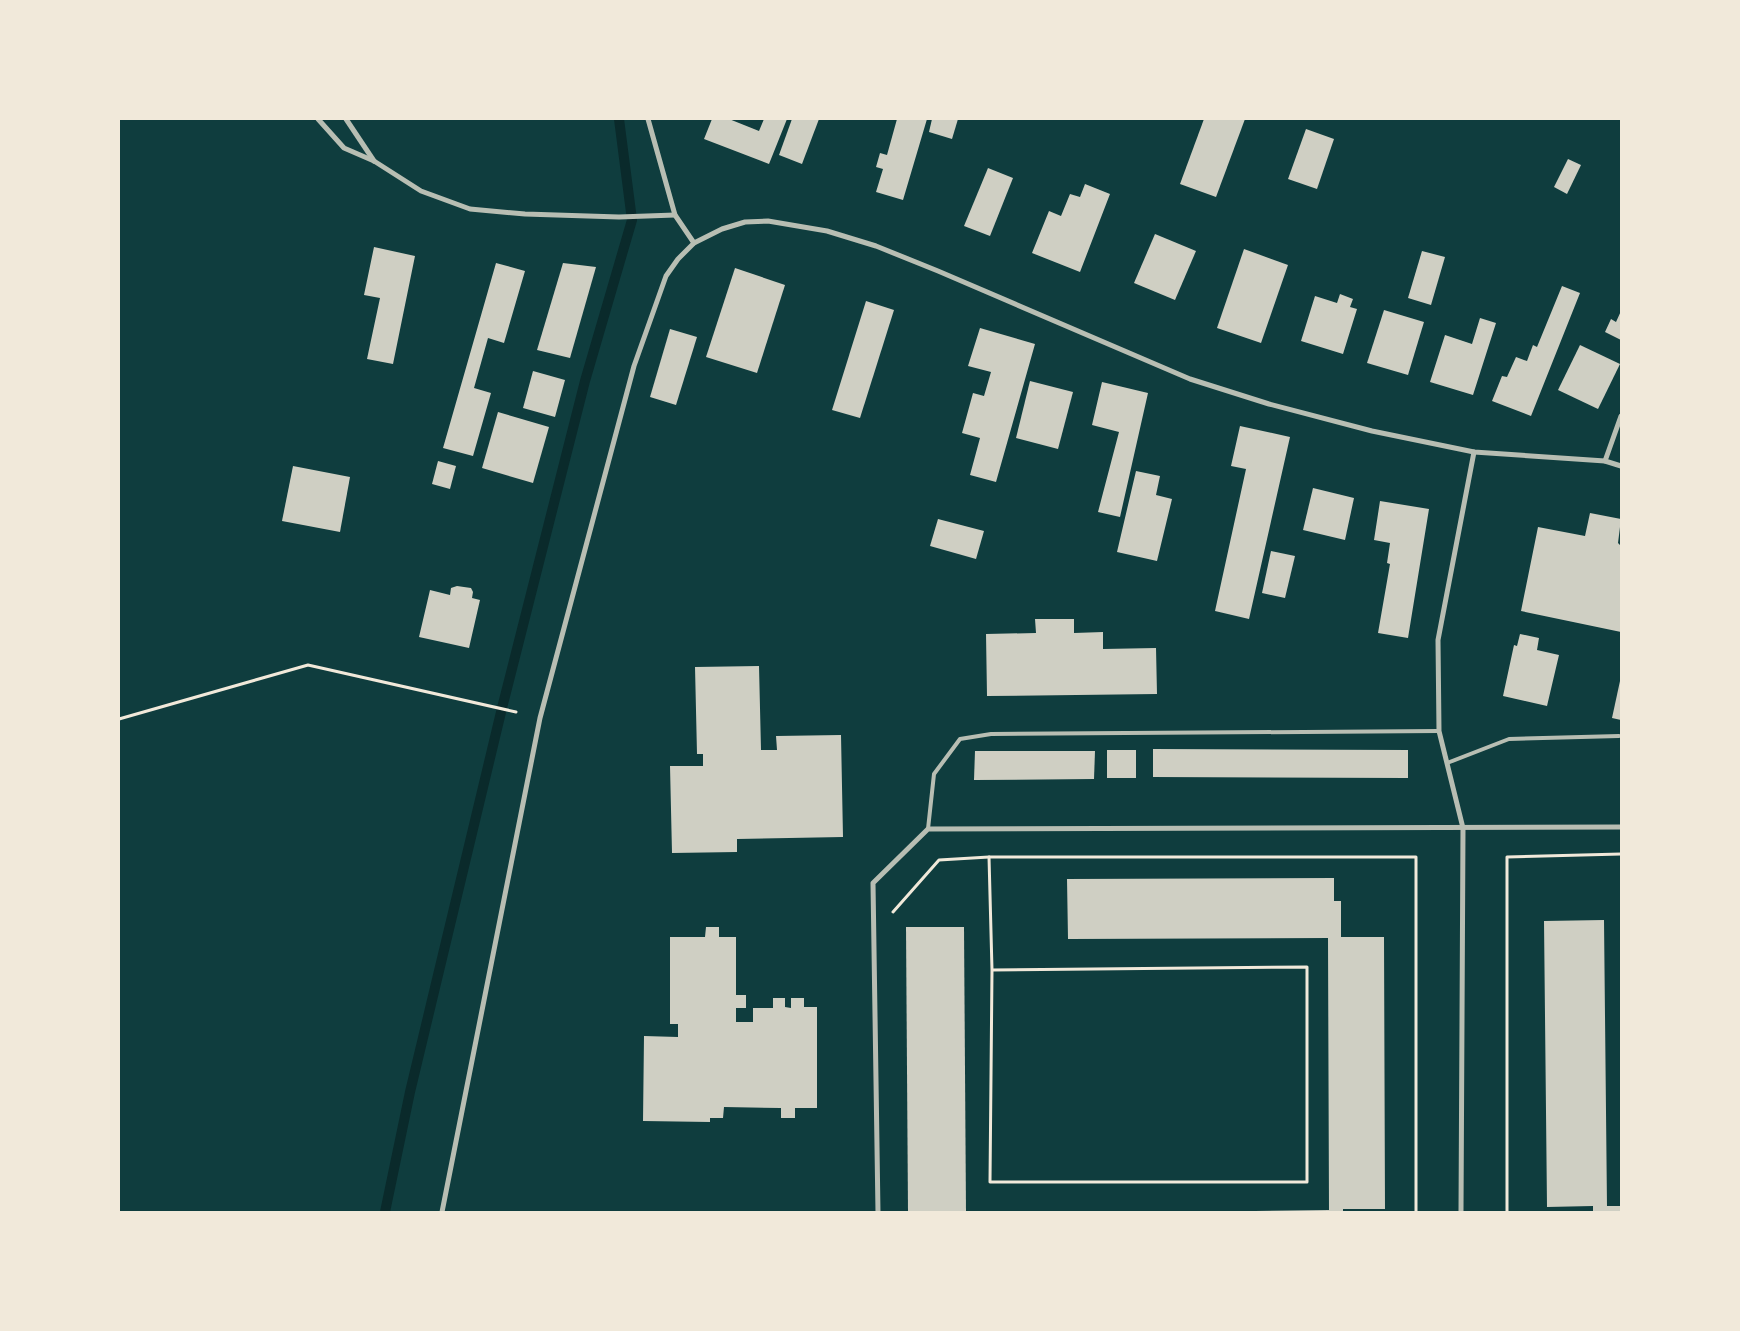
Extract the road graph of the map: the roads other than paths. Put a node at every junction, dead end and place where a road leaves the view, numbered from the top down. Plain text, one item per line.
1 (318, 119) edge
2 (346, 119) edge
3 (648, 119) edge
4 (374, 161) junction
5 (675, 216) junction
6 (694, 243) junction
7 (1621, 416) edge
8 (1474, 452) junction
9 (1605, 461) junction
10 (1621, 466) edge
11 (1439, 731) junction
12 (1619, 736) dead end
13 (1447, 763) junction
14 (1621, 827) edge
15 (1463, 828) junction
16 (928, 829) junction
17 (442, 1212) edge
18 (878, 1212) edge
19 (1461, 1212) edge

1 - 4 street
2 - 4 street
3 - 5 street
4 - 5 street
5 - 6 street
6 - 8 street
6 - 17 street
7 - 9 street
8 - 9 street
8 - 11 street
9 - 10 street
11 - 13 street
11 - 16 lane
12 - 13 lane
13 - 15 street
14 - 15 street
15 - 16 street
15 - 19 street
16 - 18 street

